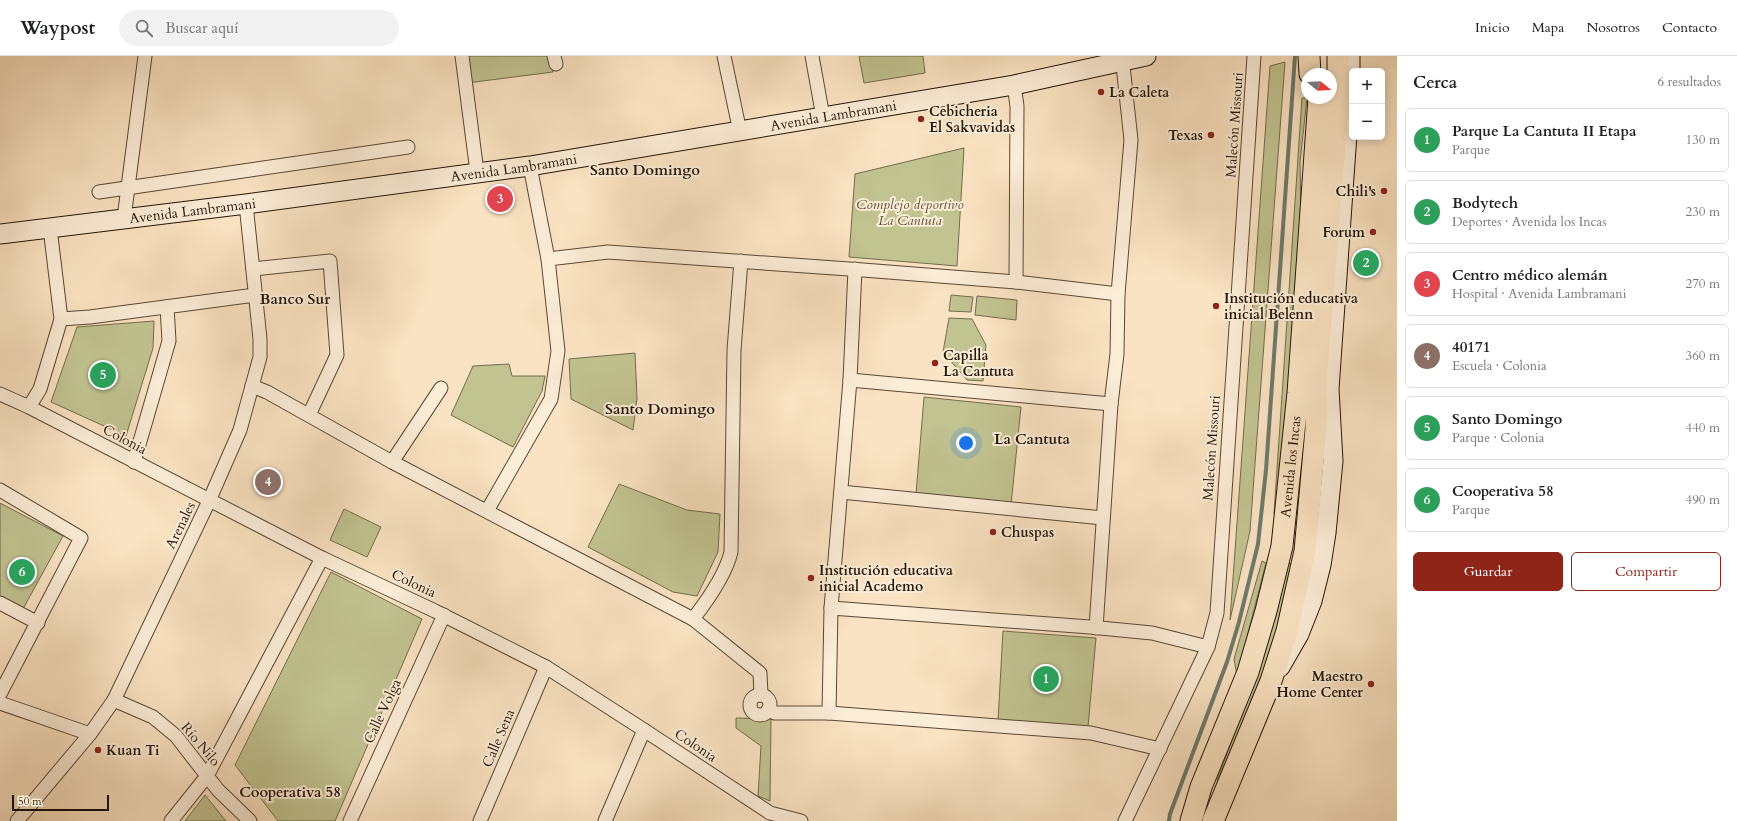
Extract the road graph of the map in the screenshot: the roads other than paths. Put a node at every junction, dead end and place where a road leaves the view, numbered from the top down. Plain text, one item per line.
1 (145, 56) edge
2 (462, 56) edge
3 (724, 56) edge
4 (812, 56) edge
5 (1146, 56) edge
6 (1254, 56) edge
7 (1309, 56) edge
8 (1320, 56) edge
9 (1338, 56) edge
10 (1350, 56) edge
11 (1112, 60) edge
12 (1310, 68) edge
13 (1320, 68) edge
14 (1014, 85) junction
15 (1310, 104) edge
16 (1319, 104) edge
17 (823, 117) junction
18 (740, 132) junction
19 (408, 147) dead end
20 (530, 166) junction
21 (477, 172) junction
22 (126, 188) junction
23 (98, 192) dead end
24 (246, 204) junction
25 (124, 218) junction
26 (50, 228) junction
27 (0, 234) edge
28 (1309, 246) junction
29 (548, 259) junction
30 (741, 261) junction
31 (855, 269) junction
32 (253, 270) junction
33 (1016, 282) junction
34 (1118, 294) junction
35 (255, 295) junction
36 (166, 307) junction
37 (61, 319) junction
38 (850, 380) junction
39 (252, 386) junction
40 (441, 388) dead end
41 (1329, 389) junction
42 (0, 394) edge
43 (1111, 404) junction
44 (29, 406) junction
45 (309, 415) junction
46 (1316, 429) junction
47 (134, 462) junction
48 (392, 462) junction
49 (0, 490) edge
50 (841, 492) junction
51 (209, 501) junction
52 (487, 511) junction
53 (1103, 518) junction
54 (322, 558) junction
55 (0, 603) edge
56 (832, 608) junction
57 (444, 615) junction
58 (693, 619) junction
59 (38, 623) junction
60 (1096, 628) junction
61 (1208, 647) junction
62 (546, 667) junction
63 (1271, 682) junction
64 (0, 694) edge
65 (114, 700) junction
66 (0, 703) edge
67 (829, 713) junction
68 (644, 730) junction
69 (90, 734) junction
70 (1160, 749) junction
71 (207, 776) junction
72 (484, 820) edge
73 (17, 821) edge
74 (171, 821) edge
75 (250, 821) edge
76 (350, 821) edge
77 (605, 821) edge
78 (801, 821) edge
79 (1125, 821) edge
80 (1191, 821) edge
81 (1213, 821) edge

1 - 22 street
2 - 21 street
3 - 18 street
4 - 17 street
5 - 11 main road, Avenida Lambramani
6 - 61 street, Malecón Missouri
7 - 12 main road
8 - 13 main road
9 - 46 main road, Avenida los Incas
10 - 41 main road, Avenida los Incas
11 - 14 main road, Avenida Lambramani
11 - 34 street
14 - 17 main road, Avenida Lambramani
14 - 33 street
15 - 28 main road
16 - 28 main road, Avenida los Incas
17 - 18 main road, Avenida Lambramani
18 - 20 main road, Avenida Lambramani
19 - 22 street
20 - 21 main road, Avenida Lambramani
20 - 29 street
21 - 24 main road, Avenida Lambramani
22 - 23 street
22 - 25 street
24 - 25 main road, Avenida Lambramani
24 - 32 street, Arenales
25 - 26 main road, Avenida Lambramani
26 - 27 main road, Avenida Lambramani
26 - 37 street
28 - 80 main road, Avenida los Incas
29 - 30 street
29 - 52 street
30 - 31 street
30 - 58 street
31 - 33 street
31 - 38 street
32 - 35 street, Arenales
32 - 45 street
33 - 34 street
34 - 43 street
35 - 36 street
35 - 39 street, Arenales
36 - 37 street
36 - 47 street
37 - 44 street
38 - 43 street
38 - 50 street
39 - 45 street
39 - 51 street, Arenales
40 - 48 street
41 - 46 main road
41 - 63 main road, Avenida los Incas
42 - 44 street, Colonia
43 - 53 street
44 - 47 street, Colonia
45 - 48 street
46 - 63 main road, Avenida los Incas
47 - 51 street, Colonia
48 - 52 street
49 - 59 street
50 - 53 street
50 - 56 street
51 - 54 street, Colonia
51 - 65 street, Arenales
52 - 58 street
53 - 60 street
54 - 57 street, Colonia
54 - 71 street
55 - 59 street
56 - 60 street
56 - 67 street
57 - 62 street, Colonia
57 - 76 street, Calle Volga
58 - 67 street
59 - 64 street
60 - 61 street
61 - 70 street, Malecón Missouri
62 - 68 street, Colonia
62 - 72 street, Calle Sena
63 - 81 main road, Avenida los Incas
65 - 69 street, Arenales
65 - 71 street, Río Nilo
66 - 69 street
67 - 70 street
68 - 77 street
68 - 78 street, Colonia
69 - 73 street, Arenales
70 - 79 street, Malecón Missouri
71 - 74 street
71 - 75 street, Río Nilo

